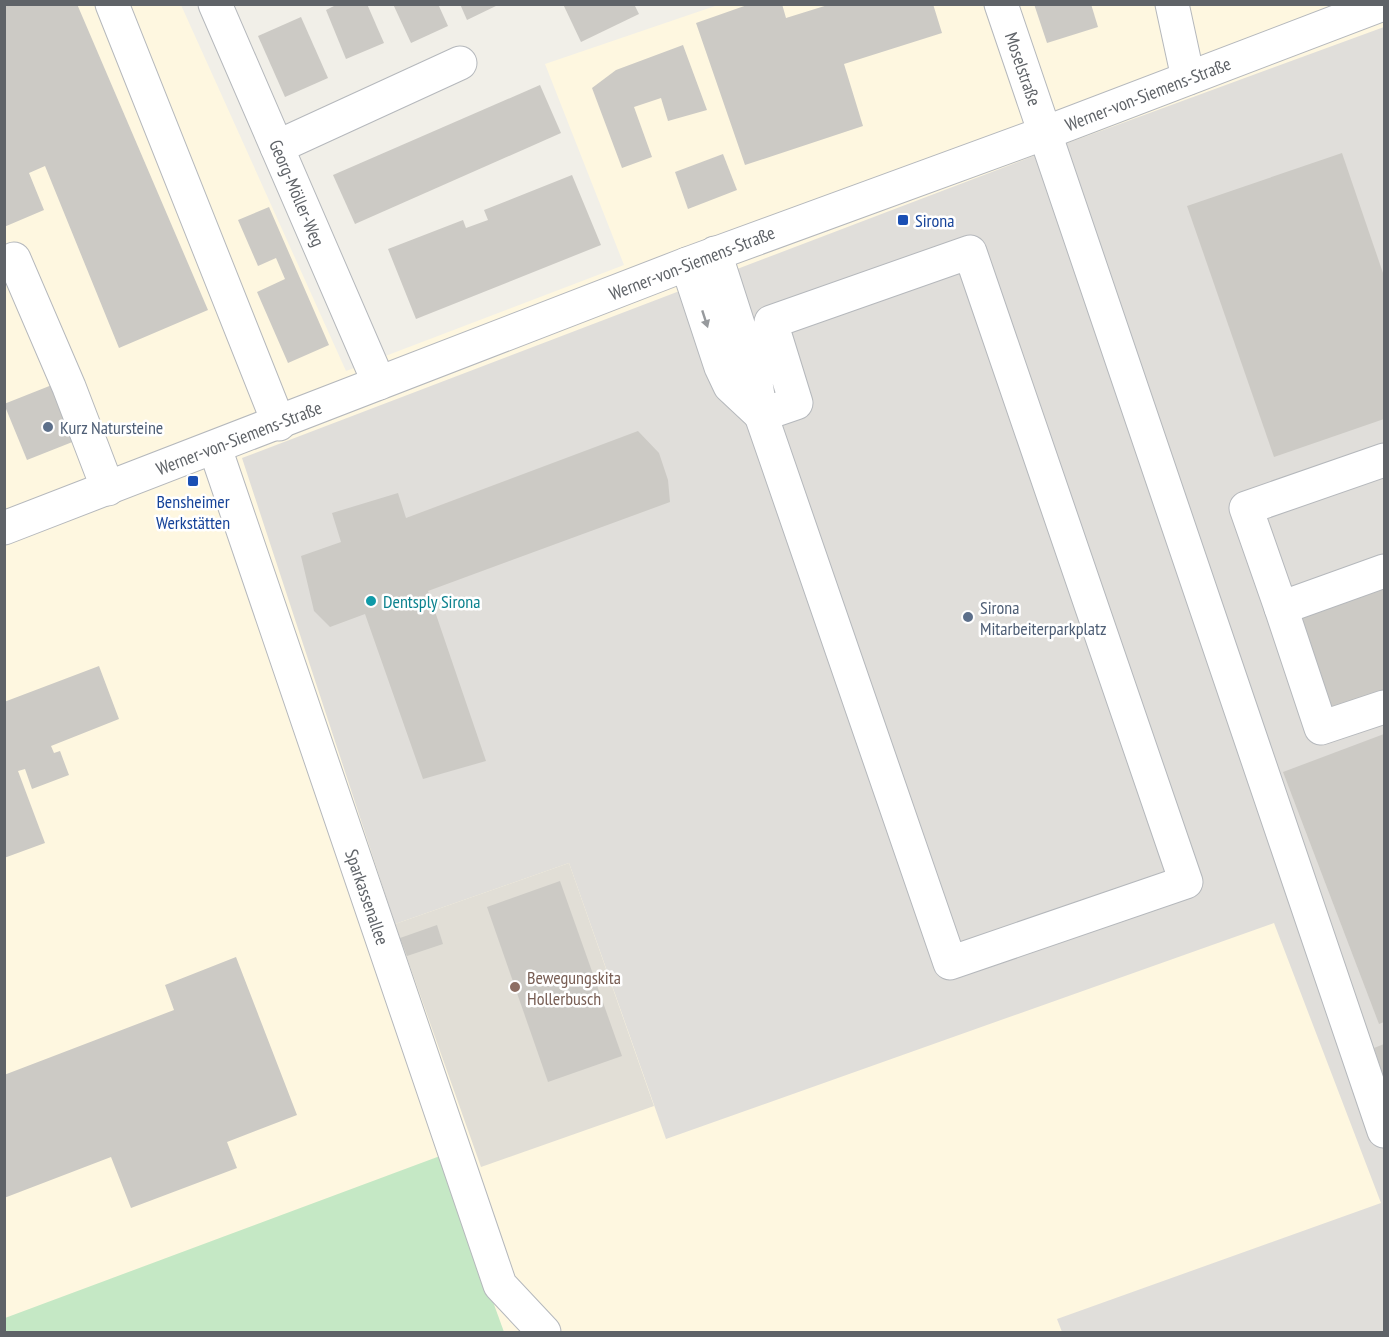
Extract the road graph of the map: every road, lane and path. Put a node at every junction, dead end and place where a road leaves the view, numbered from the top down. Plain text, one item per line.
1 (112, 4) edge
2 (215, 4) edge
3 (1001, 4) edge
4 (1172, 4) edge
5 (1383, 4) edge
6 (460, 63) dead end
7 (1188, 78) junction
8 (1045, 133) junction
9 (277, 147) junction
10 (701, 258) junction
11 (14, 260) dead end
12 (379, 383) junction
13 (761, 415) junction
14 (279, 424) junction
15 (215, 448) junction
16 (1384, 460) edge
17 (108, 489) junction
18 (4, 528) edge
19 (1384, 572) edge
20 (1281, 608) junction
21 (1384, 707) edge
22 (1384, 1131) edge
23 (544, 1332) edge

1 - 14 street
2 - 9 street, Georg-Möller-Weg
3 - 8 street, Moselstraße
4 - 7 street
5 - 7 street, Werner-von-Siemens-Straße
6 - 9 street
7 - 8 street, Werner-von-Siemens-Straße
8 - 10 street, Werner-von-Siemens-Straße
8 - 22 street, Moselstraße
9 - 12 street, Georg-Möller-Weg
10 - 12 street, Werner-von-Siemens-Straße
10 - 13 street
11 - 17 street
12 - 14 street, Werner-von-Siemens-Straße
13 - 13 street
14 - 15 street, Werner-von-Siemens-Straße
15 - 17 street, Werner-von-Siemens-Straße
15 - 23 street, Sparkassenallee
16 - 20 street
17 - 18 street, Werner-von-Siemens-Straße
19 - 20 street
20 - 21 street

